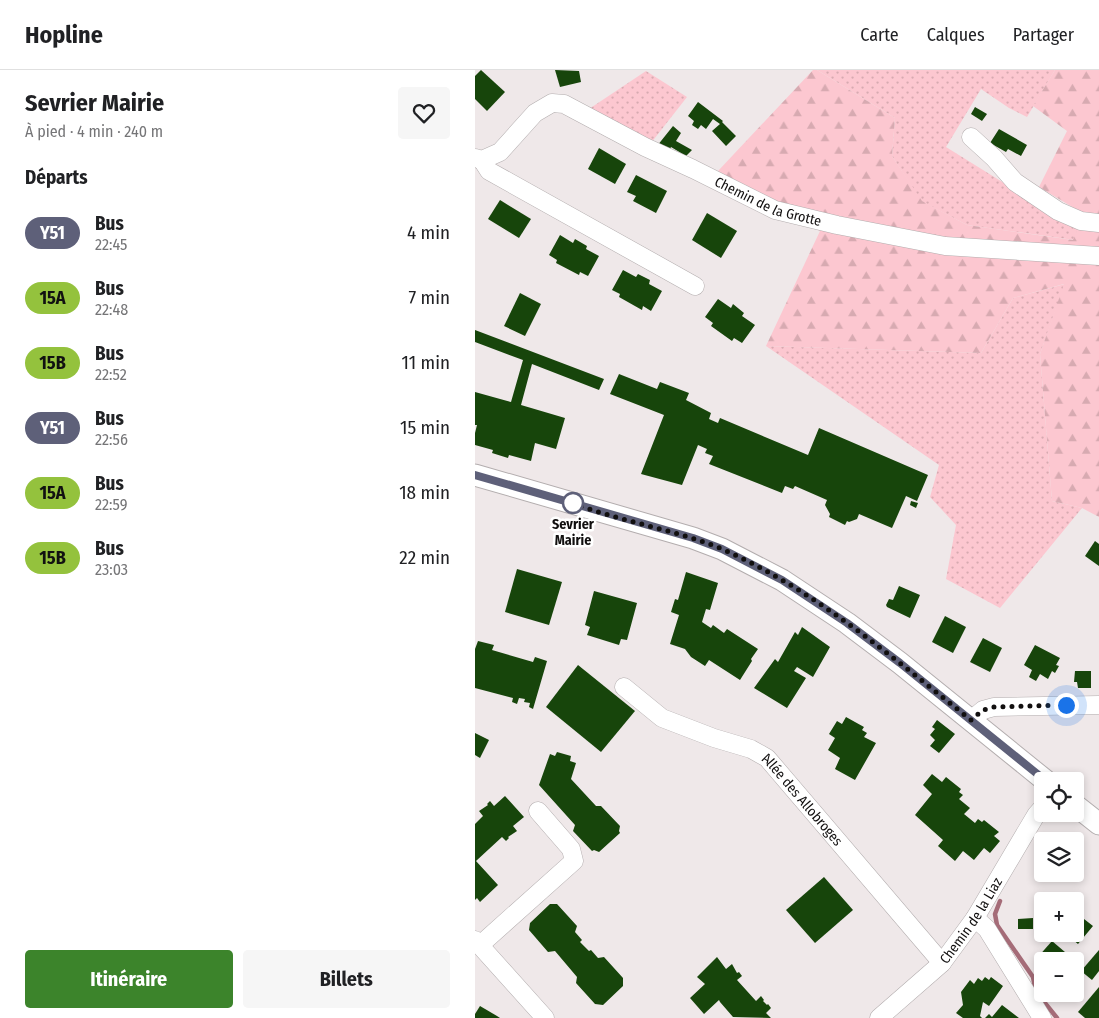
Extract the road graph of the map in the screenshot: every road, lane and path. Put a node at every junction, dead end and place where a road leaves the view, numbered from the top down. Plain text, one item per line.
1 (971, 137) dead end
2 (479, 159) edge
3 (1099, 223) edge
4 (1099, 256) edge
5 (695, 286) dead end
6 (475, 475) edge
7 (624, 687) dead end
8 (1099, 705) edge
9 (971, 720) junction
10 (1035, 772) edge
11 (538, 811) dead end
12 (1084, 812) edge
13 (1034, 818) edge
14 (1099, 824) edge
15 (975, 918) junction
16 (477, 943) edge
17 (942, 963) junction
18 (545, 1018) edge
19 (879, 1018) edge
20 (1043, 1018) edge

1 - 3 street
2 - 4 street, Chemin de la Grotte
2 - 5 street
6 - 9 main road
7 - 17 street, Allée des Allobroges
8 - 9 street
9 - 10 main road
11 - 16 street
12 - 14 main road
13 - 15 street, Chemin de la Liaz
15 - 17 street, Chemin de la Liaz
15 - 20 street
16 - 18 street
17 - 19 street, Chemin de la Liaz

